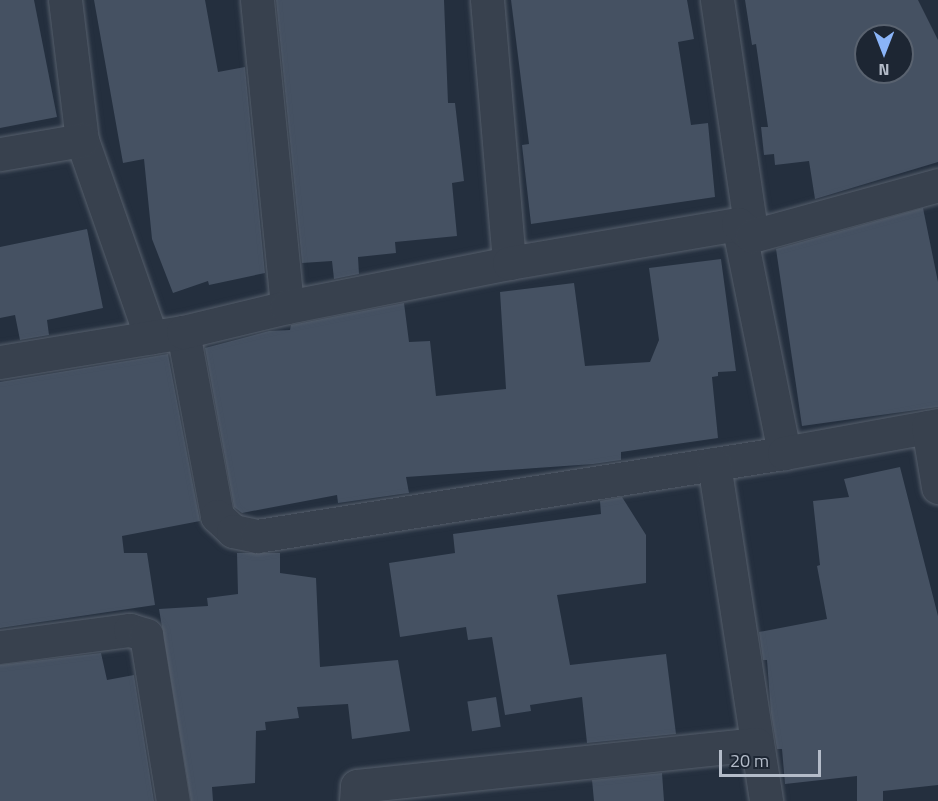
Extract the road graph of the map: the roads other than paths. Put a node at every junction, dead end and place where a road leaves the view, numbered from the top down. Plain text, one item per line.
1 (65, 0) edge
2 (257, 0) edge
3 (488, 0) edge
4 (717, 0) edge
5 (82, 140) junction
6 (0, 154) edge
7 (938, 184) edge
8 (745, 230) junction
9 (509, 263) junction
10 (287, 307) junction
11 (167, 334) junction
12 (0, 362) edge
13 (933, 426) edge
14 (784, 453) junction
15 (714, 464) junction
16 (938, 487) edge
17 (0, 647) edge
18 (756, 744) junction
19 (173, 801) edge
20 (356, 801) edge
21 (766, 801) edge

1 - 5 street
2 - 10 street
3 - 9 street
4 - 8 street
5 - 6 street
5 - 11 street
7 - 8 street
8 - 9 street
8 - 14 street
9 - 10 street
10 - 11 street
11 - 12 street
11 - 15 street
13 - 14 street
13 - 16 street
14 - 15 street
15 - 18 street
17 - 19 street
18 - 20 street
18 - 21 street

